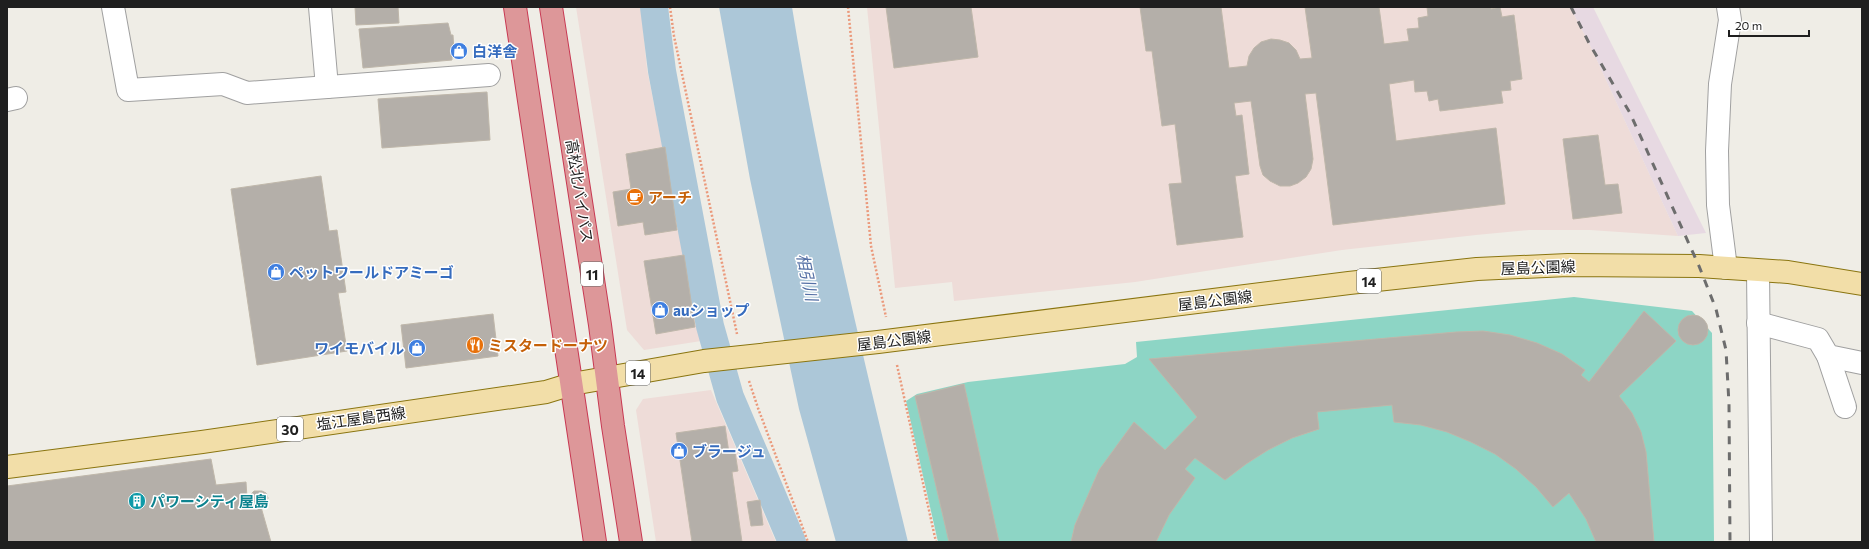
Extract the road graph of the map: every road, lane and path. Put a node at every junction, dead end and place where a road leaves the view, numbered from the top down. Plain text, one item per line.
1 (113, 7) edge
2 (320, 7) edge
3 (515, 7) edge
4 (551, 7) edge
5 (670, 7) edge
6 (848, 7) edge
7 (1728, 7) edge
8 (488, 75) dead end
9 (327, 87) junction
10 (1726, 268) junction
11 (1758, 271) junction
12 (1862, 284) edge
13 (1758, 323) junction
14 (885, 341) junction
15 (748, 356) junction
16 (1828, 356) junction
17 (1862, 363) edge
18 (607, 377) junction
19 (572, 384) junction
20 (1845, 407) dead end
21 (7, 467) edge
22 (595, 542) edge
23 (631, 542) edge
24 (808, 542) edge
25 (936, 542) edge
26 (1761, 542) edge

1 - 9 street
2 - 9 street
3 - 19 highway
4 - 18 highway, 高松北バイパス / 11
5 - 15 path
6 - 14 path
7 - 10 street
8 - 9 street
10 - 11 main road, 屋島公園線 / 14
10 - 14 main road, 屋島公園線 / 14
11 - 12 main road, 屋島公園線 / 14
11 - 13 street
13 - 16 street
13 - 26 street
14 - 15 main road, 屋島公園線 / 14
14 - 25 path
15 - 18 main road, 屋島公園線 / 14
15 - 24 path
16 - 17 street
16 - 20 street
18 - 19 main road, 屋島公園線 / 14
18 - 23 highway, 高松北バイパス / 11
19 - 21 main road, 塩江屋島西線 / 30
19 - 22 highway

